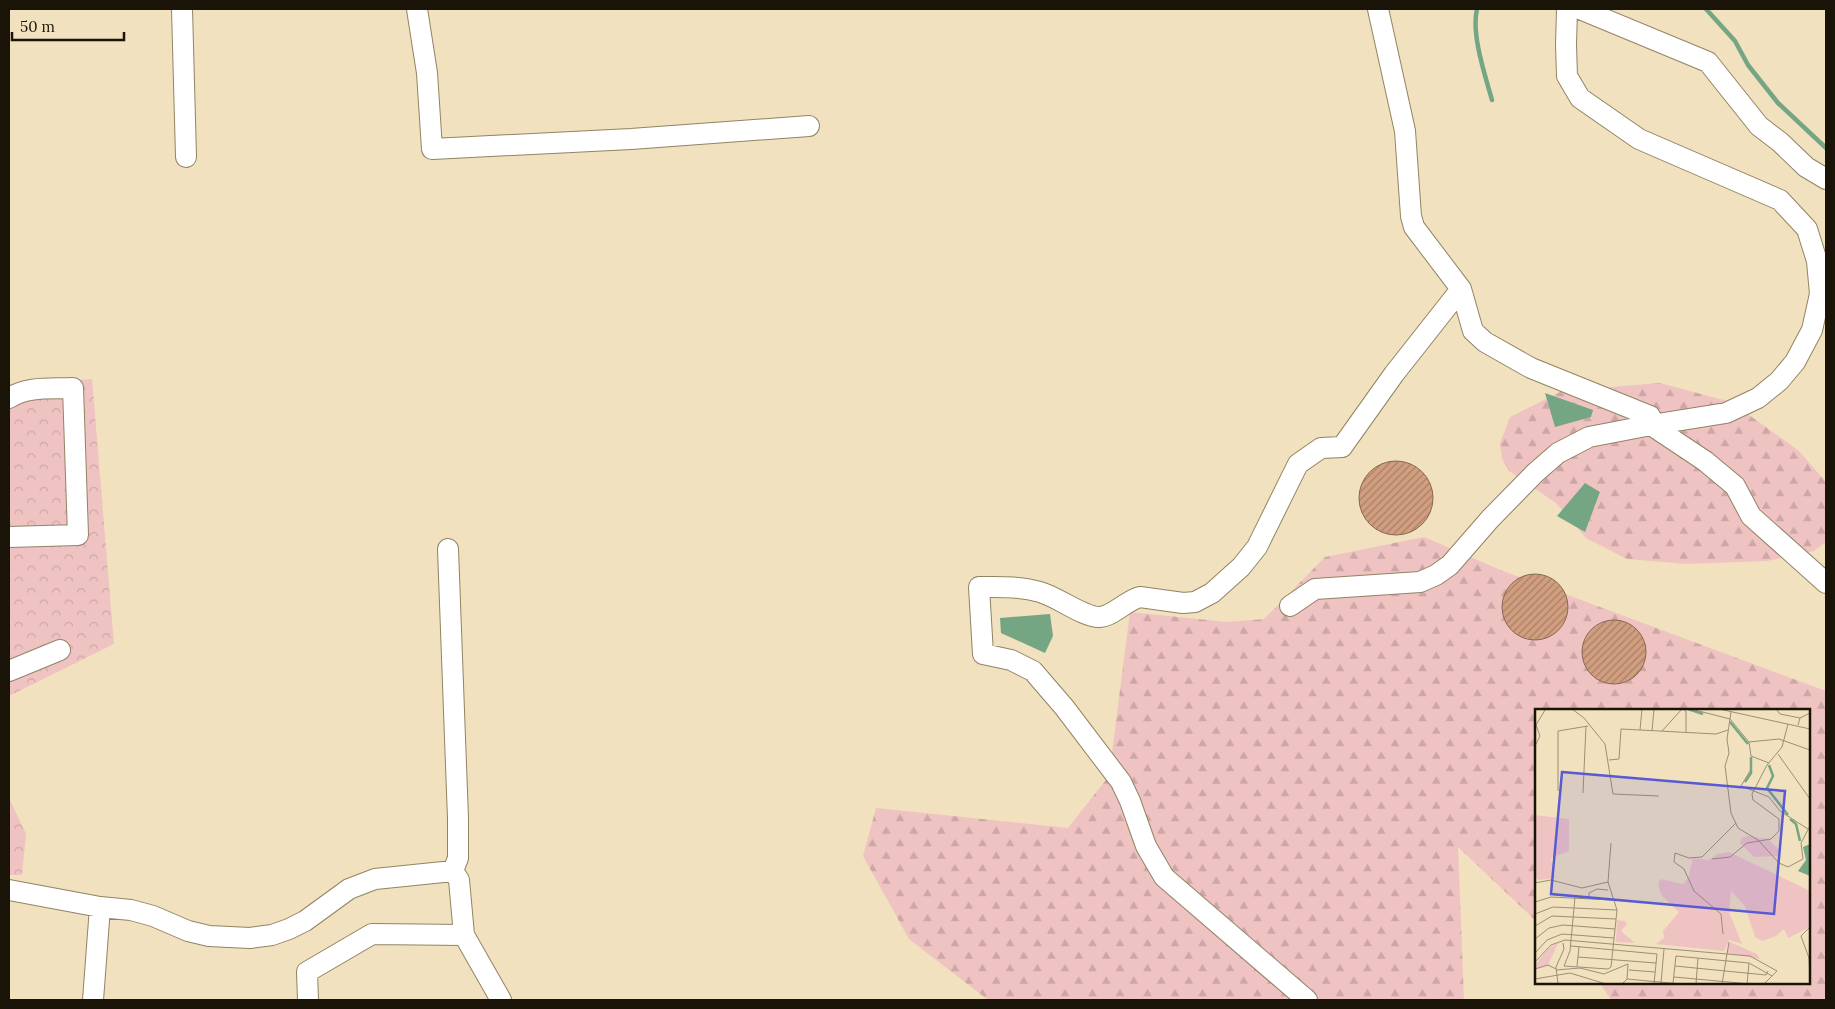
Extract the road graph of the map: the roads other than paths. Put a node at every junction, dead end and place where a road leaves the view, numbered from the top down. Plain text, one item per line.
1 (182, 9) edge
2 (417, 9) edge
3 (1378, 9) edge
4 (1567, 9) edge
5 (1580, 9) edge
6 (809, 126) dead end
7 (186, 157) dead end
8 (1826, 179) edge
9 (1461, 289) junction
10 (9, 398) edge
11 (1650, 425) junction
12 (9, 536) edge
13 (448, 549) dead end
14 (1826, 583) edge
15 (1290, 606) dead end
16 (60, 650) dead end
17 (9, 671) edge
18 (453, 871) junction
19 (9, 890) edge
20 (100, 907) junction
21 (464, 935) junction
22 (93, 1000) edge
23 (308, 1000) edge
24 (501, 1000) edge
25 (1307, 1000) edge

1 - 7 street
2 - 6 street
3 - 9 street
4 - 11 street
5 - 8 street
9 - 11 street
9 - 25 street
10 - 12 street
11 - 14 street
11 - 15 street
13 - 18 street
16 - 17 street
18 - 20 street
18 - 21 street
19 - 20 street
20 - 22 street
21 - 23 street
21 - 24 street

